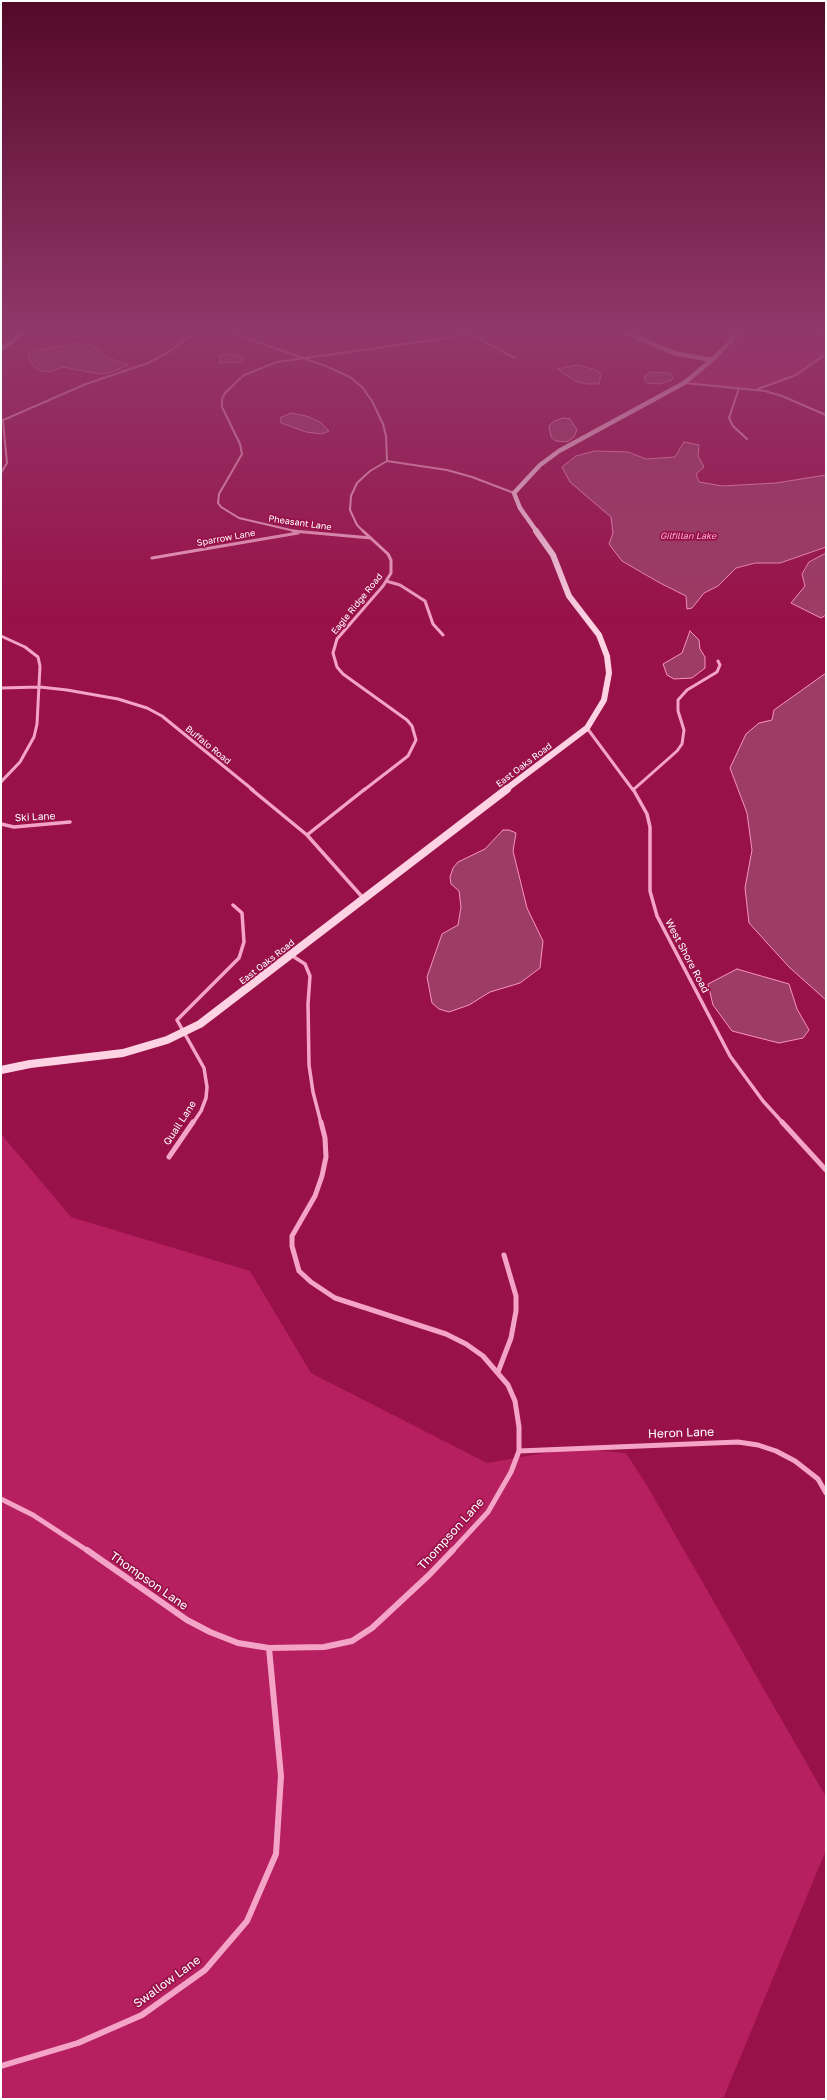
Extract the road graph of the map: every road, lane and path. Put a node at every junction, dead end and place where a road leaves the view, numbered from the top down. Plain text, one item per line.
1 (3, 428) edge
2 (232, 428) edge
3 (384, 428) edge
4 (602, 428) edge
5 (735, 428) edge
6 (747, 439) dead end
7 (386, 461) junction
8 (1, 473) edge
9 (514, 493) junction
10 (302, 532) junction
11 (372, 538) junction
12 (152, 558) dead end
13 (386, 581) junction
14 (1, 636) edge
15 (443, 636) dead end
16 (718, 661) dead end
17 (40, 687) junction
18 (1, 688) edge
19 (587, 728) junction
20 (1, 782) edge
21 (633, 790) junction
22 (70, 822) dead end
23 (1, 824) edge
24 (307, 834) junction
25 (364, 899) junction
26 (233, 905) dead end
27 (291, 955) junction
28 (184, 1032) junction
29 (1, 1070) edge
30 (169, 1157) dead end
31 (826, 1170) edge
32 (504, 1254) dead end
33 (498, 1372) junction
34 (519, 1451) junction
35 (826, 1493) edge
36 (1, 1499) edge
37 (269, 1648) junction
38 (1, 2066) edge

1 - 8 street
2 - 10 street, Pheasant Lane
3 - 7 street
4 - 9 street
5 - 6 street
7 - 9 street
7 - 11 street, Eagle Ridge Road
9 - 19 street, East Oaks Road
10 - 11 street, Pheasant Lane
10 - 12 street, Sparrow Lane
11 - 13 street, Eagle Ridge Road
13 - 15 street
13 - 24 street, Eagle Ridge Road
14 - 17 street
16 - 21 street
17 - 18 street, Buffalo Road
17 - 20 street
17 - 24 street, Buffalo Road
19 - 21 street, West Shore Road
19 - 25 street, East Oaks Road
21 - 31 street, West Shore Road
22 - 23 street, Ski Lane
24 - 25 street, Buffalo Road
25 - 27 street, East Oaks Road
26 - 28 street, Quail Lane
27 - 28 street, East Oaks Road
27 - 33 street, Thompson Lane
28 - 29 street, East Oaks Road
28 - 30 street, Quail Lane
32 - 33 street
33 - 34 street, Thompson Lane
34 - 35 street, Heron Lane
34 - 37 street, Thompson Lane
36 - 37 street, Thompson Lane
37 - 38 street, Swallow Lane

